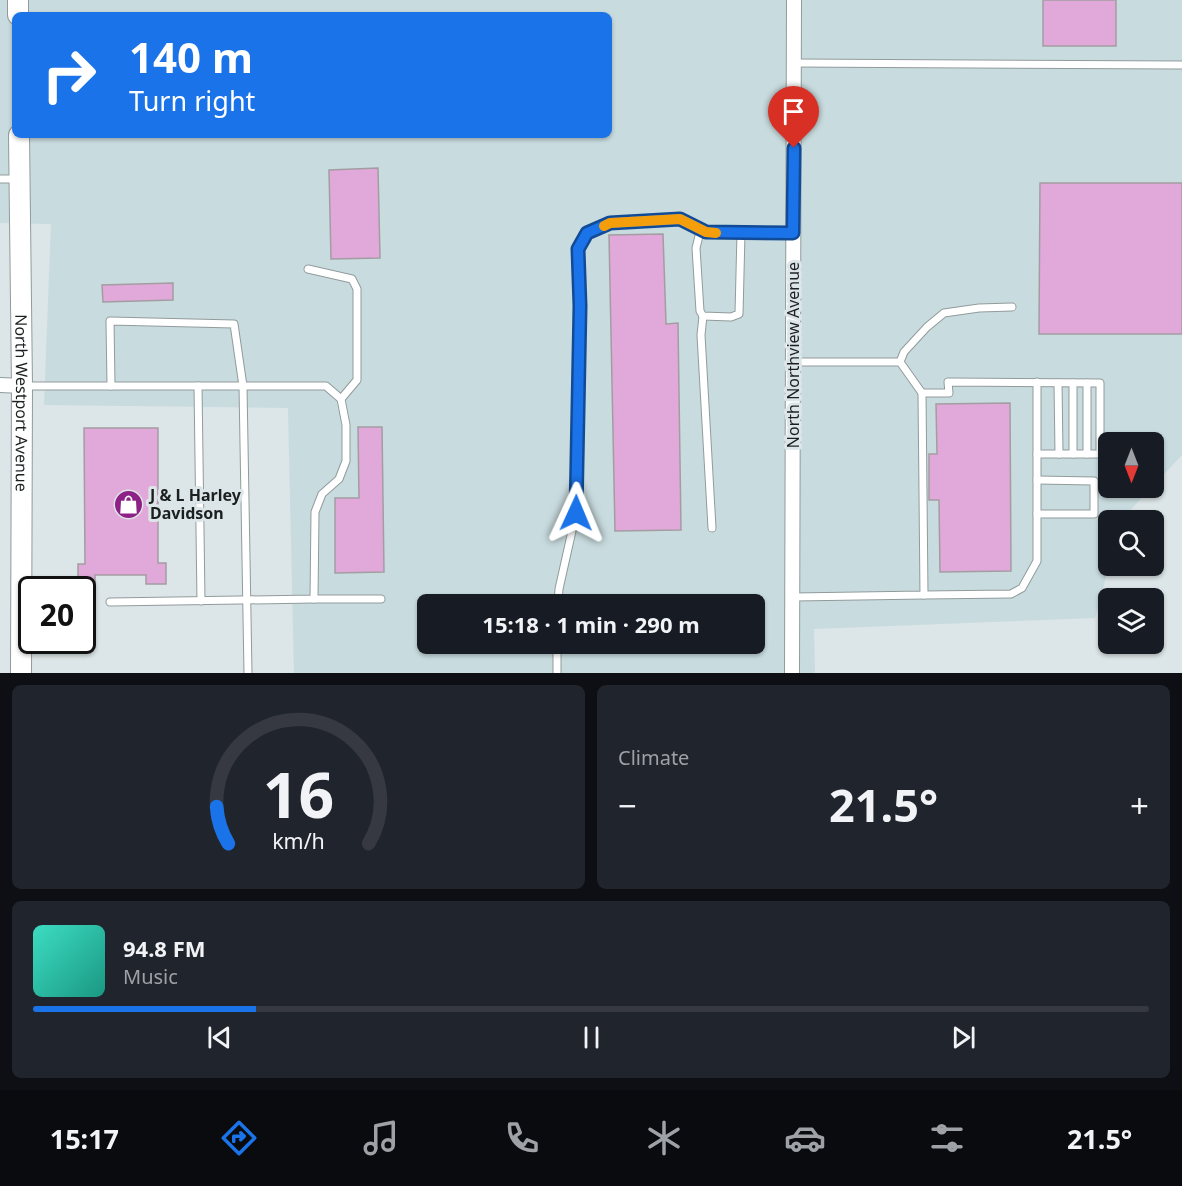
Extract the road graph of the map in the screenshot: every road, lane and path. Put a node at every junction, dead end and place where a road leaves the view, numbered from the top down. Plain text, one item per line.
1 (794, 0) edge
2 (794, 63) junction
3 (1182, 65) edge
4 (19, 138) edge
5 (10, 179) edge
6 (706, 232) junction
7 (741, 233) junction
8 (793, 233) junction
9 (308, 269) dead end
10 (1012, 307) dead end
11 (703, 316) junction
12 (793, 362) junction
13 (900, 362) junction
14 (1037, 382) junction
15 (1058, 382) junction
16 (1073, 382) junction
17 (1087, 382) junction
18 (0, 385) edge
19 (22, 386) junction
20 (111, 386) junction
21 (198, 386) junction
22 (243, 386) junction
23 (922, 393) junction
24 (341, 399) junction
25 (1037, 454) junction
26 (1059, 454) junction
27 (1073, 454) junction
28 (1087, 454) junction
29 (1037, 480) junction
30 (1037, 514) junction
31 (712, 528) dead end
32 (560, 594) edge
33 (924, 595) junction
34 (794, 597) junction
35 (314, 599) junction
36 (381, 599) dead end
37 (247, 600) junction
38 (201, 601) junction
39 (110, 602) dead end
40 (557, 654) edge
41 (21, 673) edge
42 (248, 673) edge
43 (557, 673) edge
44 (792, 673) edge

1 - 2 street, North Northview Avenue
2 - 3 lane
2 - 8 street, North Northview Avenue
4 - 5 main road, North Westport Avenue
5 - 19 main road, North Westport Avenue
6 - 7 lane
6 - 11 lane
6 - 32 lane
7 - 8 lane
7 - 11 lane
8 - 12 street, North Northview Avenue
9 - 24 lane
10 - 13 lane
11 - 31 lane
12 - 13 lane
12 - 34 street, North Northview Avenue
13 - 23 lane
14 - 15 lane
14 - 23 lane
14 - 25 lane
15 - 16 lane
15 - 26 lane
16 - 17 lane
16 - 27 lane
17 - 28 lane
17 - 28 lane
18 - 19 street
19 - 20 lane
19 - 41 main road, North Westport Avenue
20 - 21 lane
20 - 22 lane
21 - 22 lane
21 - 38 lane
22 - 24 lane
22 - 37 lane
23 - 33 lane
24 - 35 lane
25 - 26 lane
25 - 29 lane
26 - 27 lane
27 - 28 lane
29 - 30 lane
29 - 30 lane
30 - 33 lane
33 - 34 lane
34 - 44 street, North Northview Avenue
35 - 36 lane
35 - 37 lane
37 - 38 lane
37 - 42 lane
38 - 39 lane
40 - 43 lane

